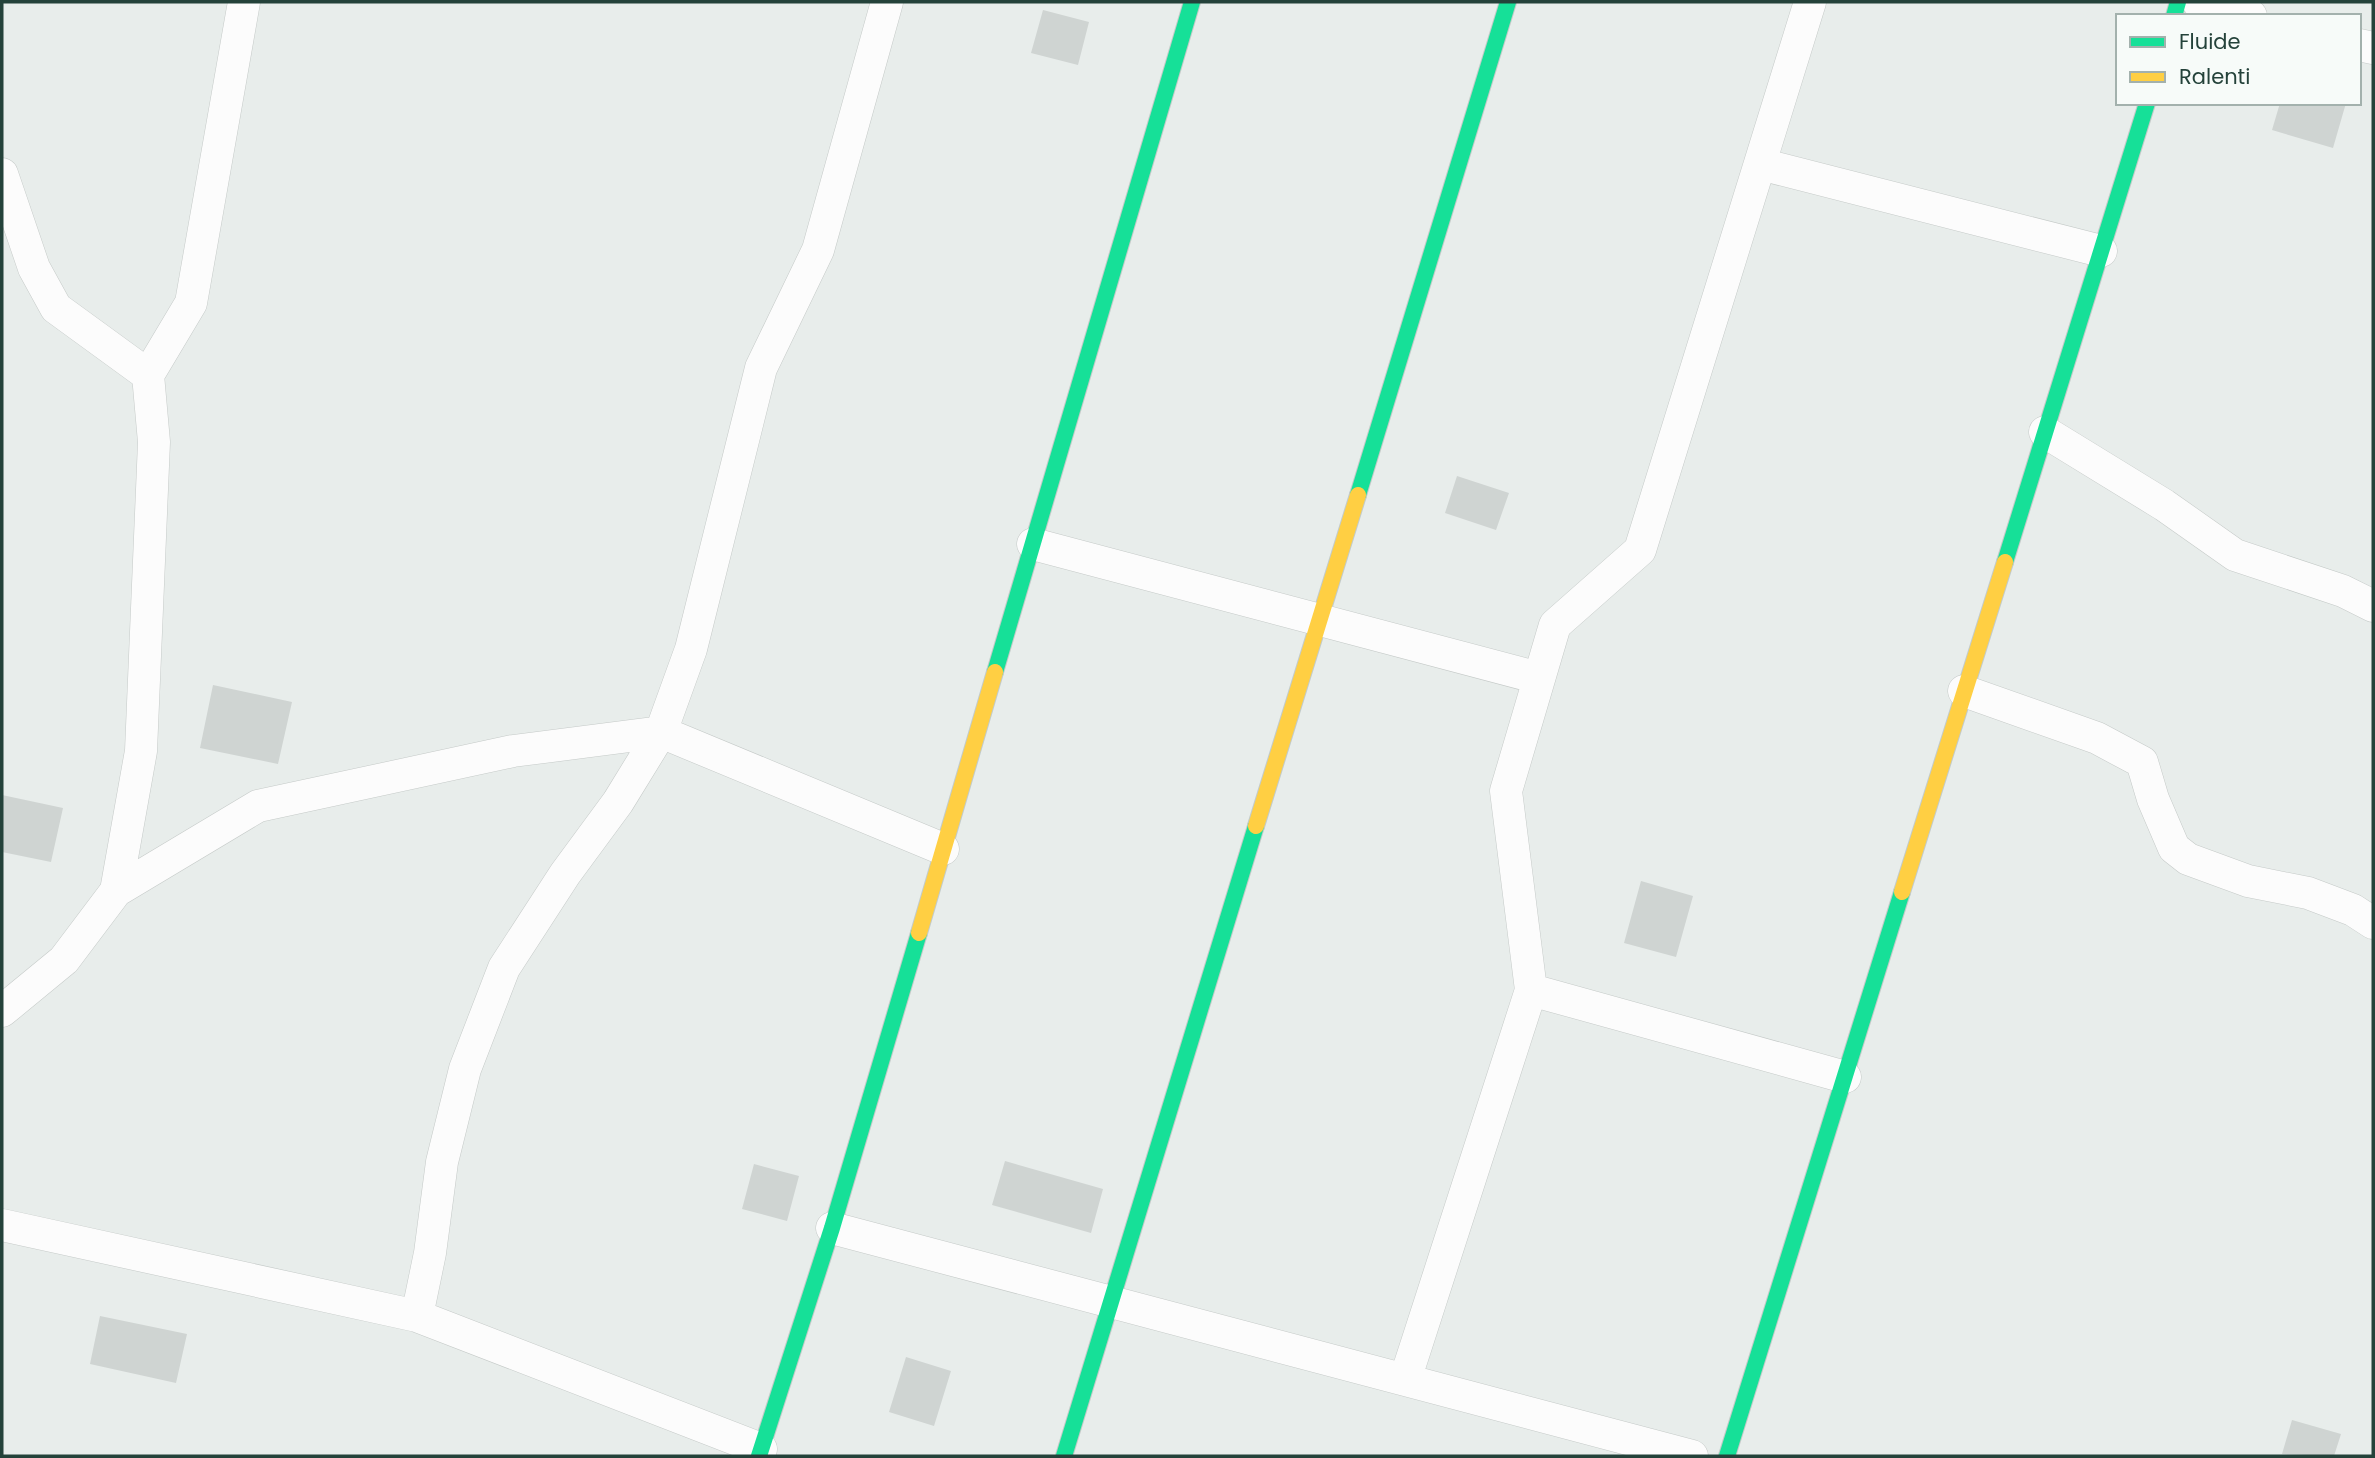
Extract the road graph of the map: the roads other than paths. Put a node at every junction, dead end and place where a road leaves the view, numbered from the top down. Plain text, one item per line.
1 (244, 2) edge
2 (887, 2) edge
3 (1192, 2) edge
4 (1508, 2) edge
5 (1810, 2) edge
6 (2198, 2) edge
7 (2243, 14) edge
8 (2146, 105) edge
9 (1760, 164) junction
10 (2, 174) edge
11 (2101, 251) junction
12 (148, 375) junction
13 (2045, 432) junction
14 (1033, 544) junction
15 (2373, 606) edge
16 (1320, 618) junction
17 (1539, 678) junction
18 (1964, 691) junction
19 (661, 732) junction
20 (943, 849) junction
21 (117, 891) junction
22 (2373, 923) edge
23 (1531, 990) junction
24 (2, 1011) edge
25 (1845, 1077) junction
26 (2, 1225) edge
27 (832, 1228) junction
28 (1111, 1302) junction
29 (417, 1317) junction
30 (1405, 1380) junction
31 (760, 1453) edge
32 (1064, 1456) edge
33 (1692, 1456) edge
34 (1727, 1456) edge

1 - 12 street
2 - 19 street
3 - 14 street
4 - 16 street
5 - 9 street
6 - 7 street
8 - 11 street
9 - 11 street
9 - 17 street
10 - 12 street
11 - 13 street
12 - 21 street
13 - 15 street
13 - 18 street
14 - 16 street
14 - 20 street
16 - 17 street
16 - 28 street
17 - 23 street
18 - 22 street
18 - 25 street
19 - 20 street
19 - 21 street
19 - 29 street
20 - 27 street
21 - 24 street
23 - 25 street
23 - 30 street
25 - 34 street
26 - 29 street
27 - 28 street
27 - 31 street
28 - 30 street
28 - 32 street
29 - 31 street
30 - 33 street

